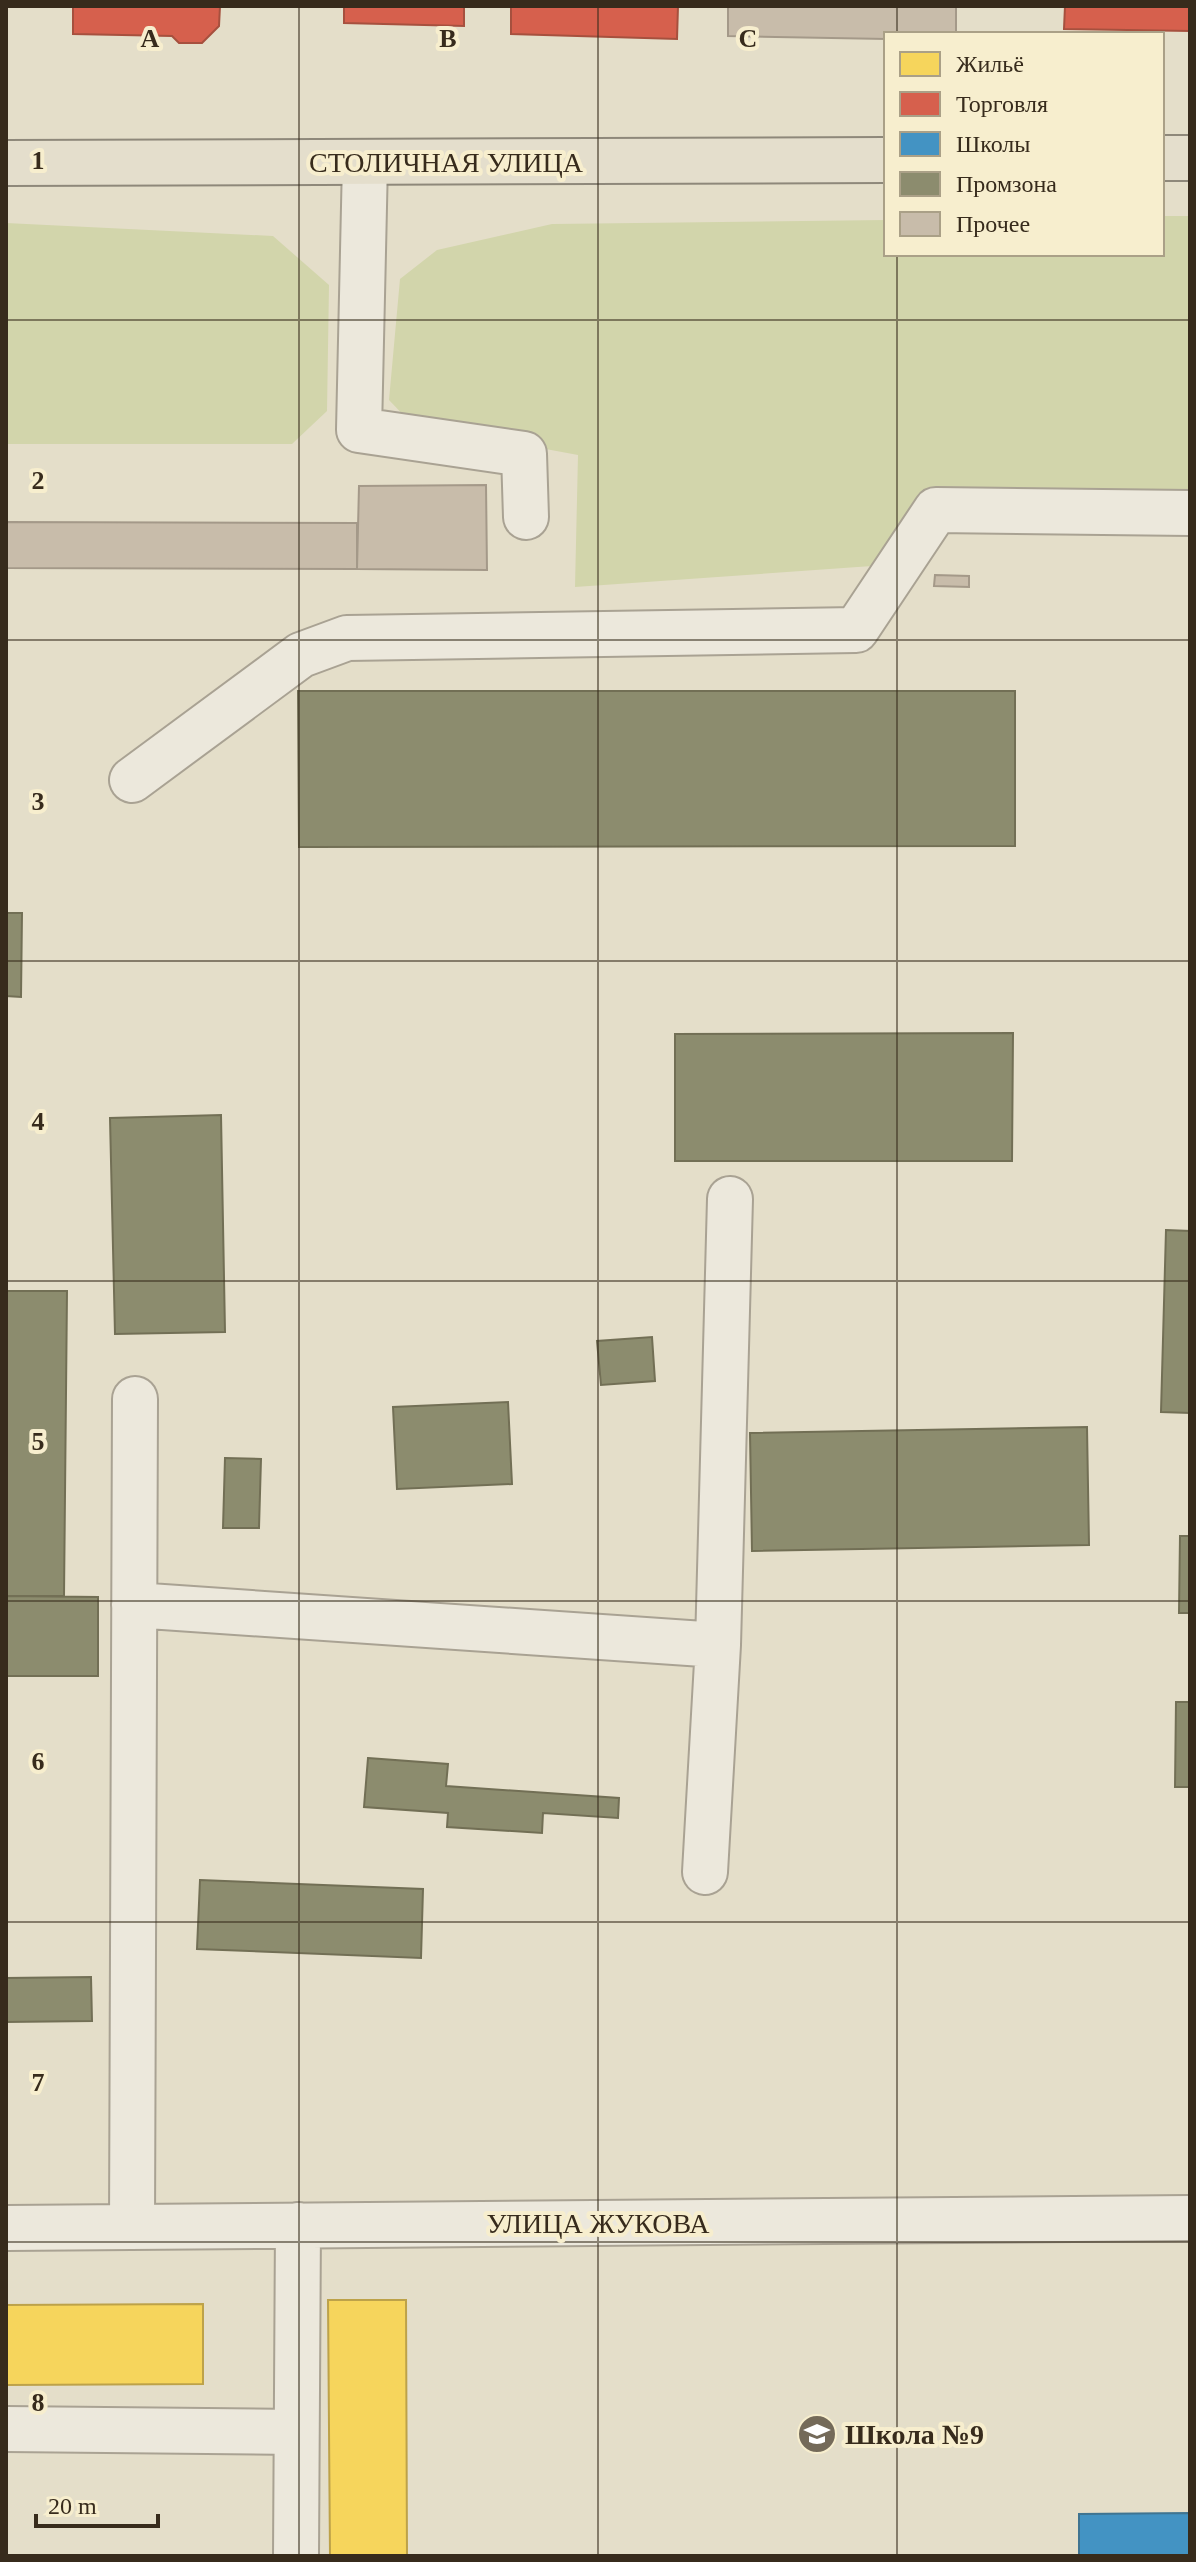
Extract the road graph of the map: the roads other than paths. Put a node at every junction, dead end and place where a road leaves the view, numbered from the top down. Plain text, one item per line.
1 (1164, 158) edge
2 (1190, 158) edge
3 (884, 160) edge
4 (9, 161) edge
5 (365, 162) junction
6 (1190, 513) edge
7 (526, 517) dead end
8 (132, 780) dead end
9 (730, 1199) dead end
10 (135, 1399) dead end
11 (134, 1605) junction
12 (718, 1645) junction
13 (705, 1872) dead end
14 (1190, 2218) edge
15 (298, 2225) junction
16 (132, 2227) junction
17 (6, 2228) edge
18 (6, 2429) edge
19 (296, 2432) junction
20 (296, 2556) edge

1 - 2 main road
3 - 5 main road, СТОЛИЧНАЯ УЛИЦА
4 - 5 main road, СТОЛИЧНАЯ УЛИЦА
5 - 7 street
6 - 8 street
9 - 12 street
10 - 11 street
11 - 12 street
11 - 16 street
12 - 13 street
14 - 15 street, УЛИЦА ЖУКОВА
15 - 16 street, УЛИЦА ЖУКОВА
15 - 19 street
16 - 17 street, УЛИЦА ЖУКОВА
18 - 19 street
19 - 20 street

